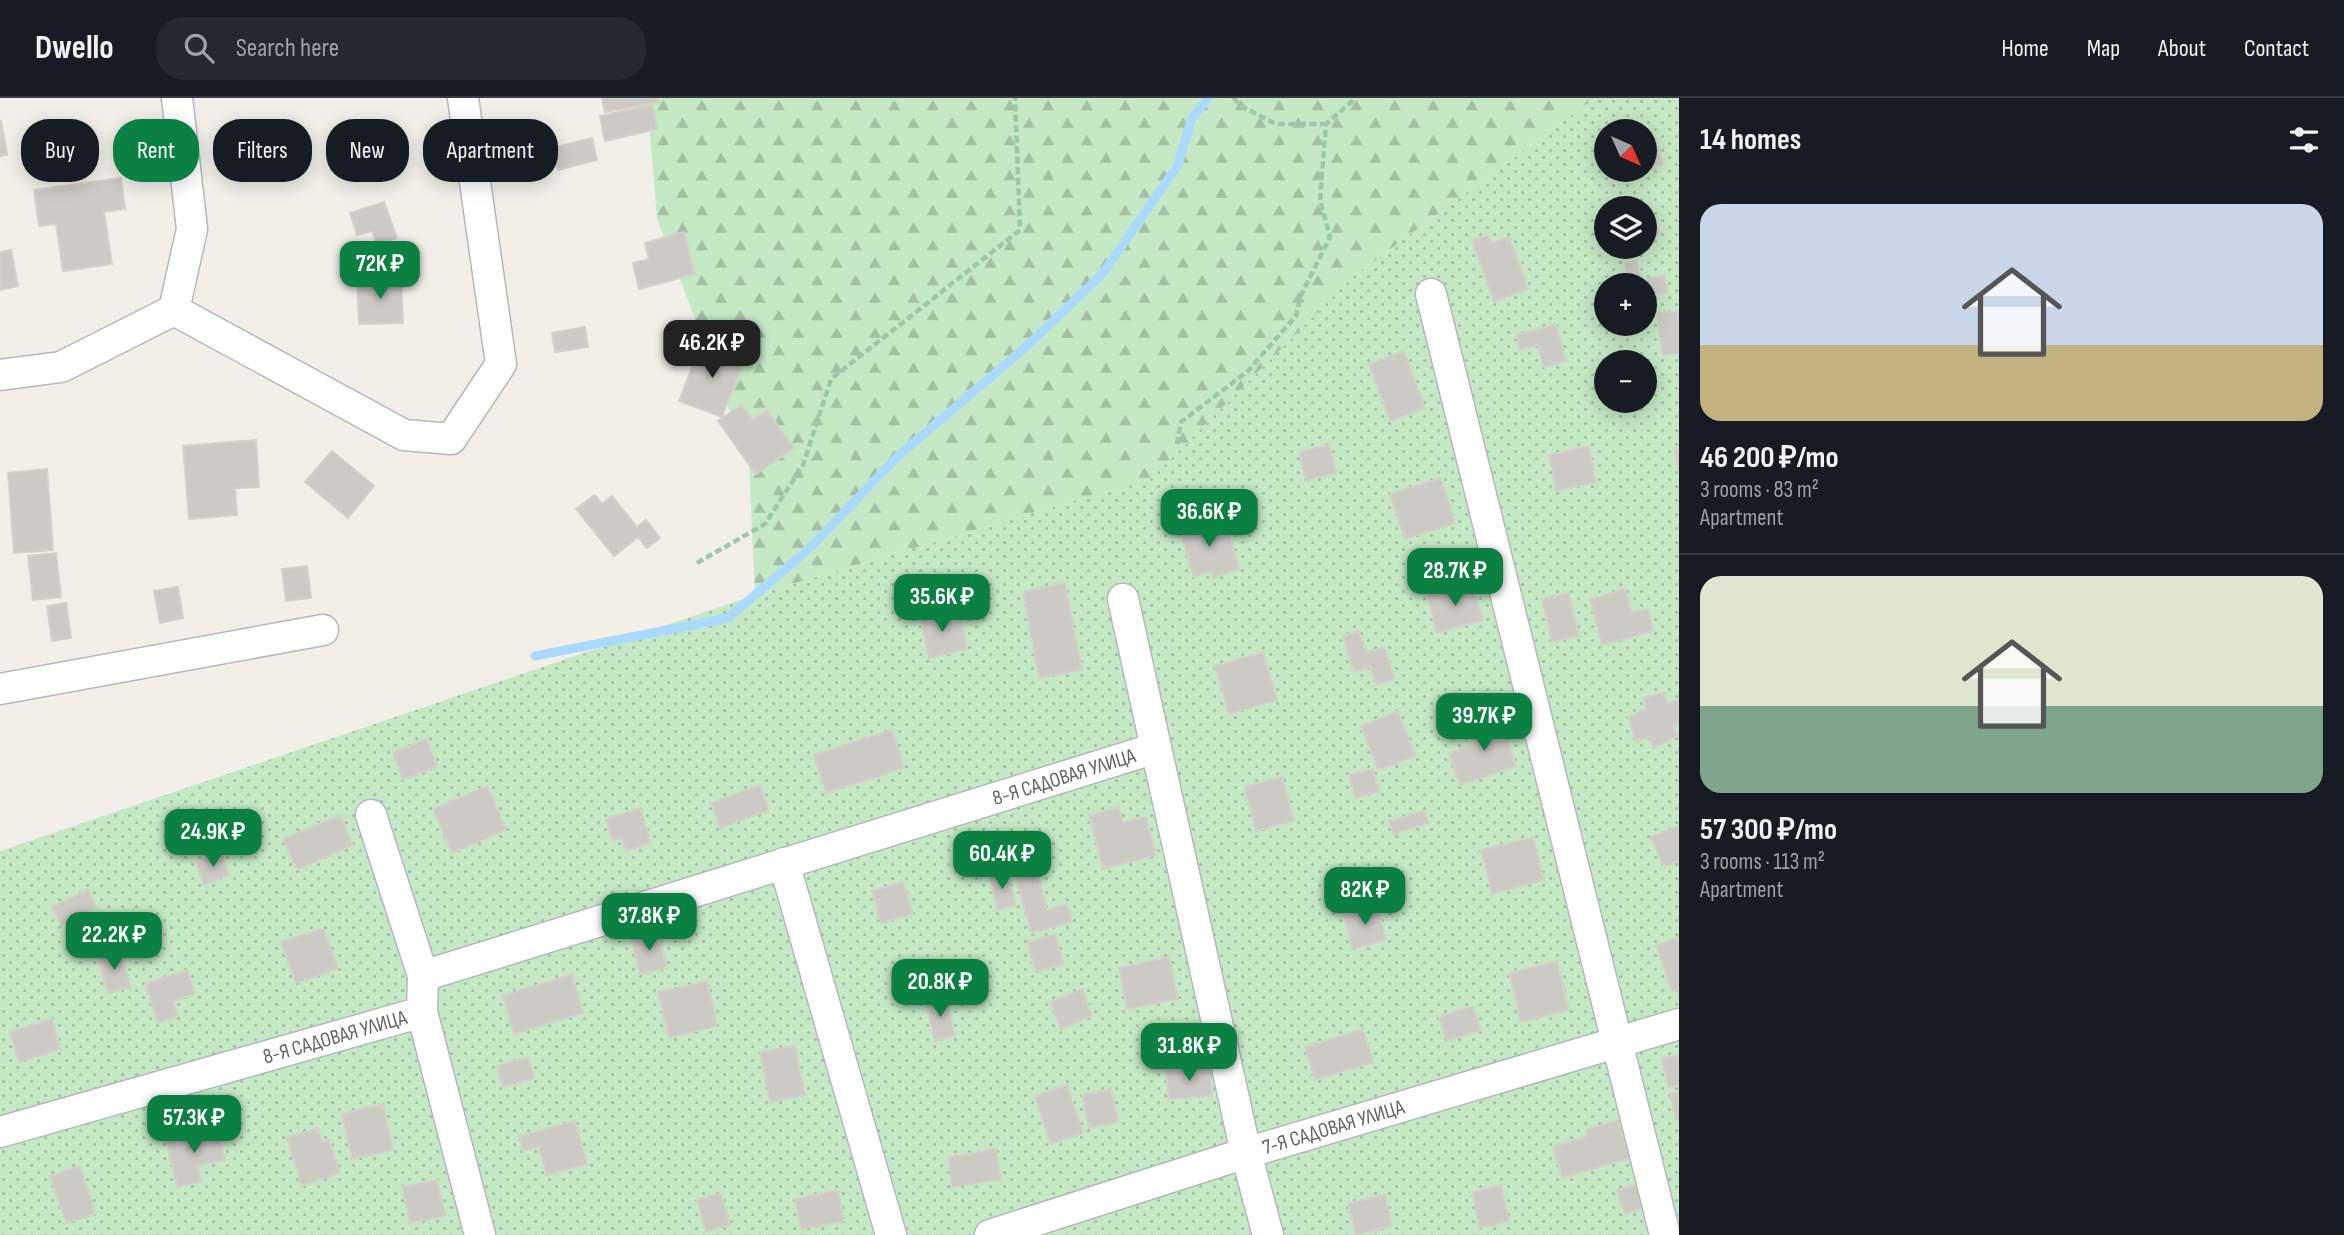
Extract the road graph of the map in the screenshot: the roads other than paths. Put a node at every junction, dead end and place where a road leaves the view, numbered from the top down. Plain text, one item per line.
1 (177, 98) edge
2 (463, 98) edge
3 (1431, 294) dead end
4 (174, 310) junction
5 (0, 375) edge
6 (1124, 600) dead end
7 (323, 630) dead end
8 (0, 690) edge
9 (1156, 748) junction
10 (371, 815) dead end
11 (784, 863) junction
12 (423, 975) junction
13 (422, 1012) junction
14 (1679, 1024) edge
15 (1617, 1043) junction
16 (0, 1132) edge
17 (1246, 1153) junction
18 (480, 1235) edge
19 (891, 1235) edge
20 (990, 1235) edge
21 (1268, 1235) edge
22 (1665, 1235) edge

1 - 4 lane
2 - 4 lane
3 - 15 lane
4 - 5 lane
6 - 9 lane
7 - 8 lane
9 - 11 lane, 8-Я САДОВАЯ УЛИЦА
9 - 17 lane
10 - 12 lane
11 - 12 lane, 8-Я САДОВАЯ УЛИЦА
11 - 19 lane
12 - 13 lane, 8-Я САДОВАЯ УЛИЦА
13 - 16 lane, 8-Я САДОВАЯ УЛИЦА
13 - 18 lane
14 - 15 lane, 7-Я САДОВАЯ УЛИЦА
15 - 17 lane, 7-Я САДОВАЯ УЛИЦА
15 - 22 lane
17 - 20 lane, 7-Я САДОВАЯ УЛИЦА
17 - 21 lane

